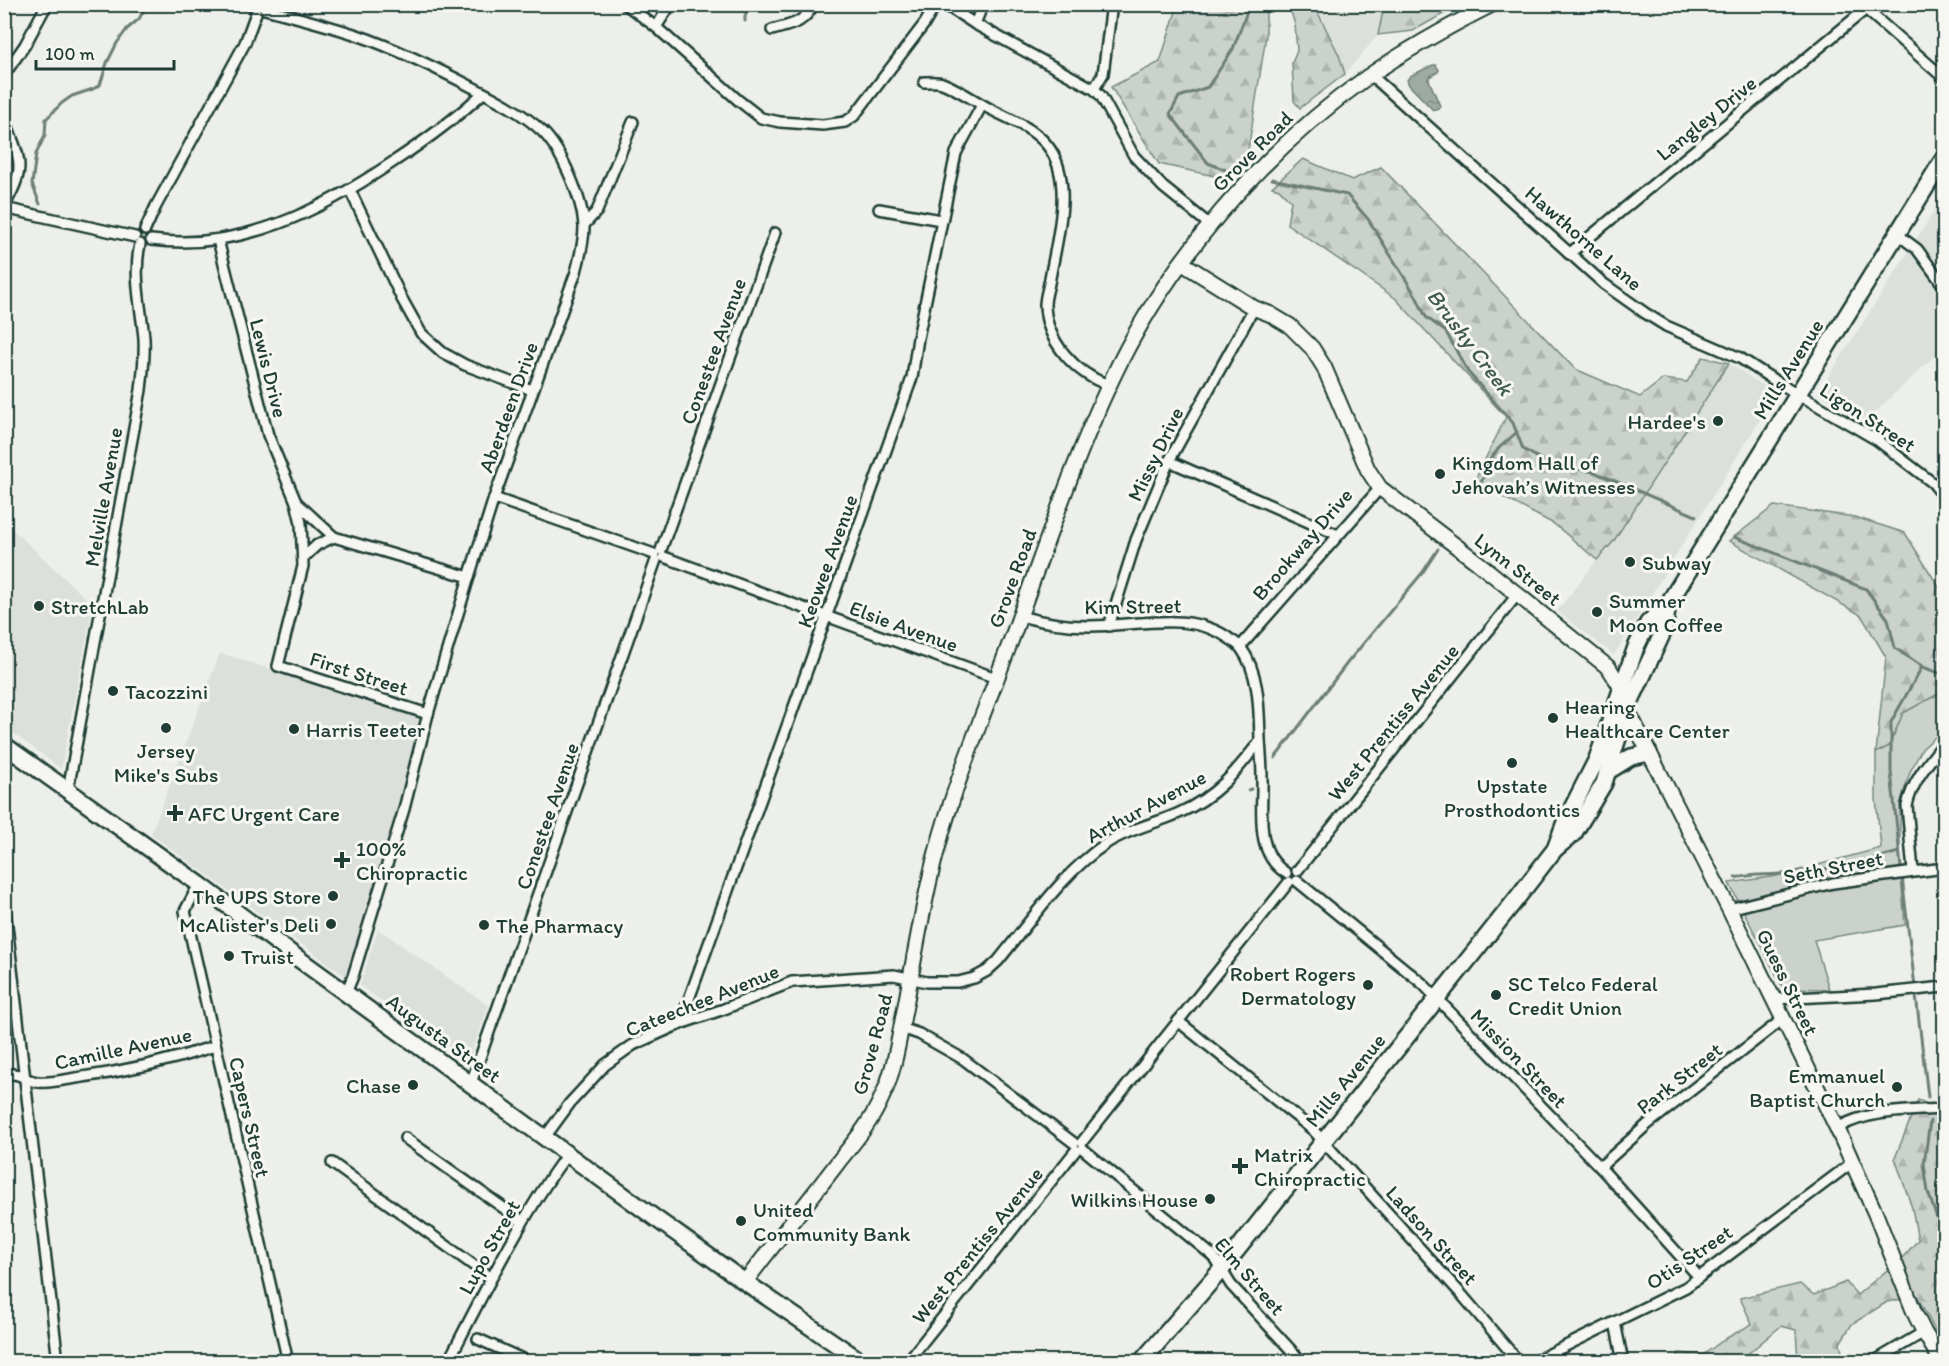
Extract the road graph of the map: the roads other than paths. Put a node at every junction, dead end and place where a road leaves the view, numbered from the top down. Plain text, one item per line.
1 (47, 4) edge
2 (625, 4) edge
3 (671, 4) edge
4 (814, 4) edge
5 (936, 4) edge
6 (944, 4) edge
7 (983, 4) edge
8 (1112, 4) edge
9 (1493, 4) edge
10 (256, 7) edge
11 (1863, 7) edge
12 (975, 24) junction
13 (656, 27) junction
14 (772, 30) dead end
15 (4, 75) edge
16 (1371, 75) junction
17 (1944, 78) edge
18 (924, 82) dead end
19 (1094, 89) junction
20 (483, 93) junction
21 (982, 105) junction
22 (4, 115) edge
23 (633, 122) dead end
24 (1944, 158) edge
25 (350, 190) junction
26 (4, 207) edge
27 (879, 209) dead end
28 (941, 220) junction
29 (584, 225) junction
30 (1210, 225) junction
31 (145, 230) junction
32 (775, 233) dead end
33 (1897, 234) junction
34 (151, 240) junction
35 (218, 240) junction
36 (138, 241) junction
37 (1569, 254) junction
38 (1182, 263) junction
39 (1944, 286) edge
40 (1254, 308) junction
41 (1109, 386) junction
42 (532, 390) junction
43 (1797, 393) junction
44 (1168, 460) junction
45 (1380, 488) junction
46 (1944, 497) edge
47 (494, 498) junction
48 (296, 502) junction
49 (1338, 535) junction
50 (334, 537) junction
51 (659, 555) junction
52 (303, 558) junction
53 (469, 577) junction
54 (1517, 595) junction
55 (1668, 604) junction
56 (1020, 616) junction
57 (825, 617) junction
58 (1109, 626) junction
59 (1240, 647) junction
60 (996, 678) junction
61 (1621, 690) junction
62 (1627, 709) junction
63 (428, 714) junction
64 (1260, 741) junction
65 (1944, 743) edge
66 (4, 745) edge
67 (1649, 753) junction
68 (1607, 772) junction
69 (68, 790) junction
70 (1555, 849) junction
71 (1944, 868) edge
72 (1913, 871) junction
73 (1292, 877) junction
74 (199, 884) junction
75 (4, 900) edge
76 (1729, 909) junction
77 (911, 978) junction
78 (1944, 987) edge
79 (346, 993) junction
80 (1773, 999) junction
81 (1436, 1000) junction
82 (1783, 1019) junction
83 (1178, 1022) junction
84 (680, 1024) junction
85 (901, 1028) junction
86 (215, 1046) junction
87 (4, 1074) edge
88 (26, 1077) junction
89 (471, 1083) junction
90 (1944, 1109) edge
91 (1837, 1128) junction
92 (545, 1137) junction
93 (405, 1138) dead end
94 (1323, 1141) junction
95 (1079, 1146) junction
96 (567, 1154) junction
97 (1853, 1162) junction
98 (332, 1163) dead end
99 (1600, 1167) junction
100 (522, 1221) junction
101 (1221, 1270) junction
102 (1700, 1277) junction
103 (491, 1278) junction
104 (745, 1282) junction
105 (1615, 1322) junction
106 (1924, 1332) junction
107 (478, 1339) dead end
108 (58, 1362) edge
109 (288, 1362) edge
110 (448, 1362) edge
111 (529, 1362) edge
112 (862, 1362) edge
113 (907, 1362) edge
114 (1141, 1362) edge
115 (1302, 1362) edge
116 (1519, 1362) edge
117 (1533, 1362) edge
118 (1623, 1362) edge
119 (1873, 1362) edge
120 (1942, 1362) edge

1 - 15 street
2 - 13 street
3 - 13 street
4 - 14 street
5 - 13 street
6 - 12 street
7 - 12 street
8 - 19 street
9 - 16 main road, Grove Road
10 - 20 street, Aberdeen Drive
10 - 31 street
11 - 17 street
11 - 37 street, Langley Drive
12 - 19 street
16 - 30 main road, Grove Road
16 - 37 street, Hawthorne Lane
18 - 21 street
19 - 30 street
20 - 25 street
20 - 29 street, Aberdeen Drive
21 - 28 street, Keowee Avenue
21 - 41 street
22 - 26 street
23 - 29 street
24 - 33 main road, Mills Avenue
25 - 35 street
25 - 42 street
26 - 36 street
27 - 28 street
28 - 57 street, Keowee Avenue
29 - 42 street, Aberdeen Drive
30 - 38 main road, Grove Road
31 - 34 street
31 - 36 street
32 - 51 street, Conestee Avenue
33 - 39 street
33 - 43 main road, Mills Avenue
34 - 35 street
34 - 36 street
35 - 48 street, Lewis Drive
36 - 69 street, Melville Avenue
37 - 43 street, Hawthorne Lane
38 - 40 main road, Brookway Drive
38 - 41 main road, Grove Road
40 - 44 street, Missy Drive
40 - 45 main road, Brookway Drive
41 - 56 main road, Grove Road
42 - 47 street, Aberdeen Drive
43 - 46 street, Ligon Street
43 - 55 main road, Mills Avenue
44 - 49 street
44 - 58 street, Missy Drive
45 - 49 street, Brookway Drive
45 - 54 main road, Lynn Street
47 - 51 street, Elsie Avenue
47 - 53 street, Aberdeen Drive
48 - 50 street
48 - 52 street
49 - 59 street, Brookway Drive
50 - 52 street
50 - 53 street
51 - 57 street, Elsie Avenue
51 - 89 street, Conestee Avenue
52 - 63 street, First Street
53 - 63 street, Aberdeen Drive
54 - 61 main road, Lynn Street
54 - 73 street, West Prentiss Avenue
55 - 61 main road, Mills Avenue
55 - 62 main road, Mills Avenue
56 - 58 street, Kim Street
56 - 60 main road, Grove Road
57 - 60 street, Elsie Avenue
57 - 84 street, Keowee Avenue
58 - 59 street, Kim Street
59 - 64 street
60 - 77 main road, Grove Road
61 - 62 main road, Guess Street
61 - 70 main road, Mills Avenue
62 - 67 main road, Guess Street
62 - 68 main road, Mills Avenue
63 - 79 street, Aberdeen Drive
64 - 73 street, Mission Street
64 - 77 street, Arthur Avenue
65 - 72 street
66 - 69 main road, Augusta Street
67 - 68 main road
67 - 76 main road, Guess Street
68 - 70 main road, Mills Avenue
69 - 74 main road, Augusta Street
70 - 81 main road, Mills Avenue
71 - 72 street, Seth Street
72 - 76 street, Seth Street
73 - 81 street, Mission Street
73 - 83 street, West Prentiss Avenue
74 - 79 main road, Augusta Street
74 - 86 street, Capers Street
75 - 88 street
76 - 80 main road, Guess Street
77 - 84 street, Cateechee Avenue
77 - 85 main road, Grove Road
78 - 80 street
79 - 89 main road, Augusta Street
80 - 82 main road, Guess Street
81 - 94 main road, Mills Avenue
81 - 99 street, Mission Street
82 - 91 main road, Guess Street
82 - 99 street, Park Street
83 - 94 street, Ladson Street
83 - 95 street, West Prentiss Avenue
84 - 92 street, Cateechee Avenue
85 - 95 street, Elm Street
85 - 104 main road, Grove Road
86 - 88 street, Camille Avenue
86 - 109 street, Capers Street
87 - 88 street, Camille Avenue
88 - 108 street
89 - 92 main road, Augusta Street
90 - 91 street
91 - 97 main road, Guess Street
92 - 96 main road, Augusta Street
93 - 100 street
94 - 101 main road, Mills Avenue
94 - 116 street, Ladson Street
95 - 101 street, Elm Street
95 - 113 street, West Prentiss Avenue
96 - 100 street, Lupo Street
96 - 104 main road, Augusta Street
97 - 102 street, Otis Street
97 - 106 main road, Guess Street
98 - 103 street
99 - 102 street, Mission Street
100 - 103 street, Lupo Street
101 - 114 main road, Mills Avenue
101 - 115 street, Elm Street
102 - 105 street, Otis Street
103 - 110 street, Lupo Street
104 - 112 main road, Augusta Street
105 - 117 street, Otis Street
105 - 118 street
106 - 119 street
106 - 120 main road, Guess Street
107 - 111 street

